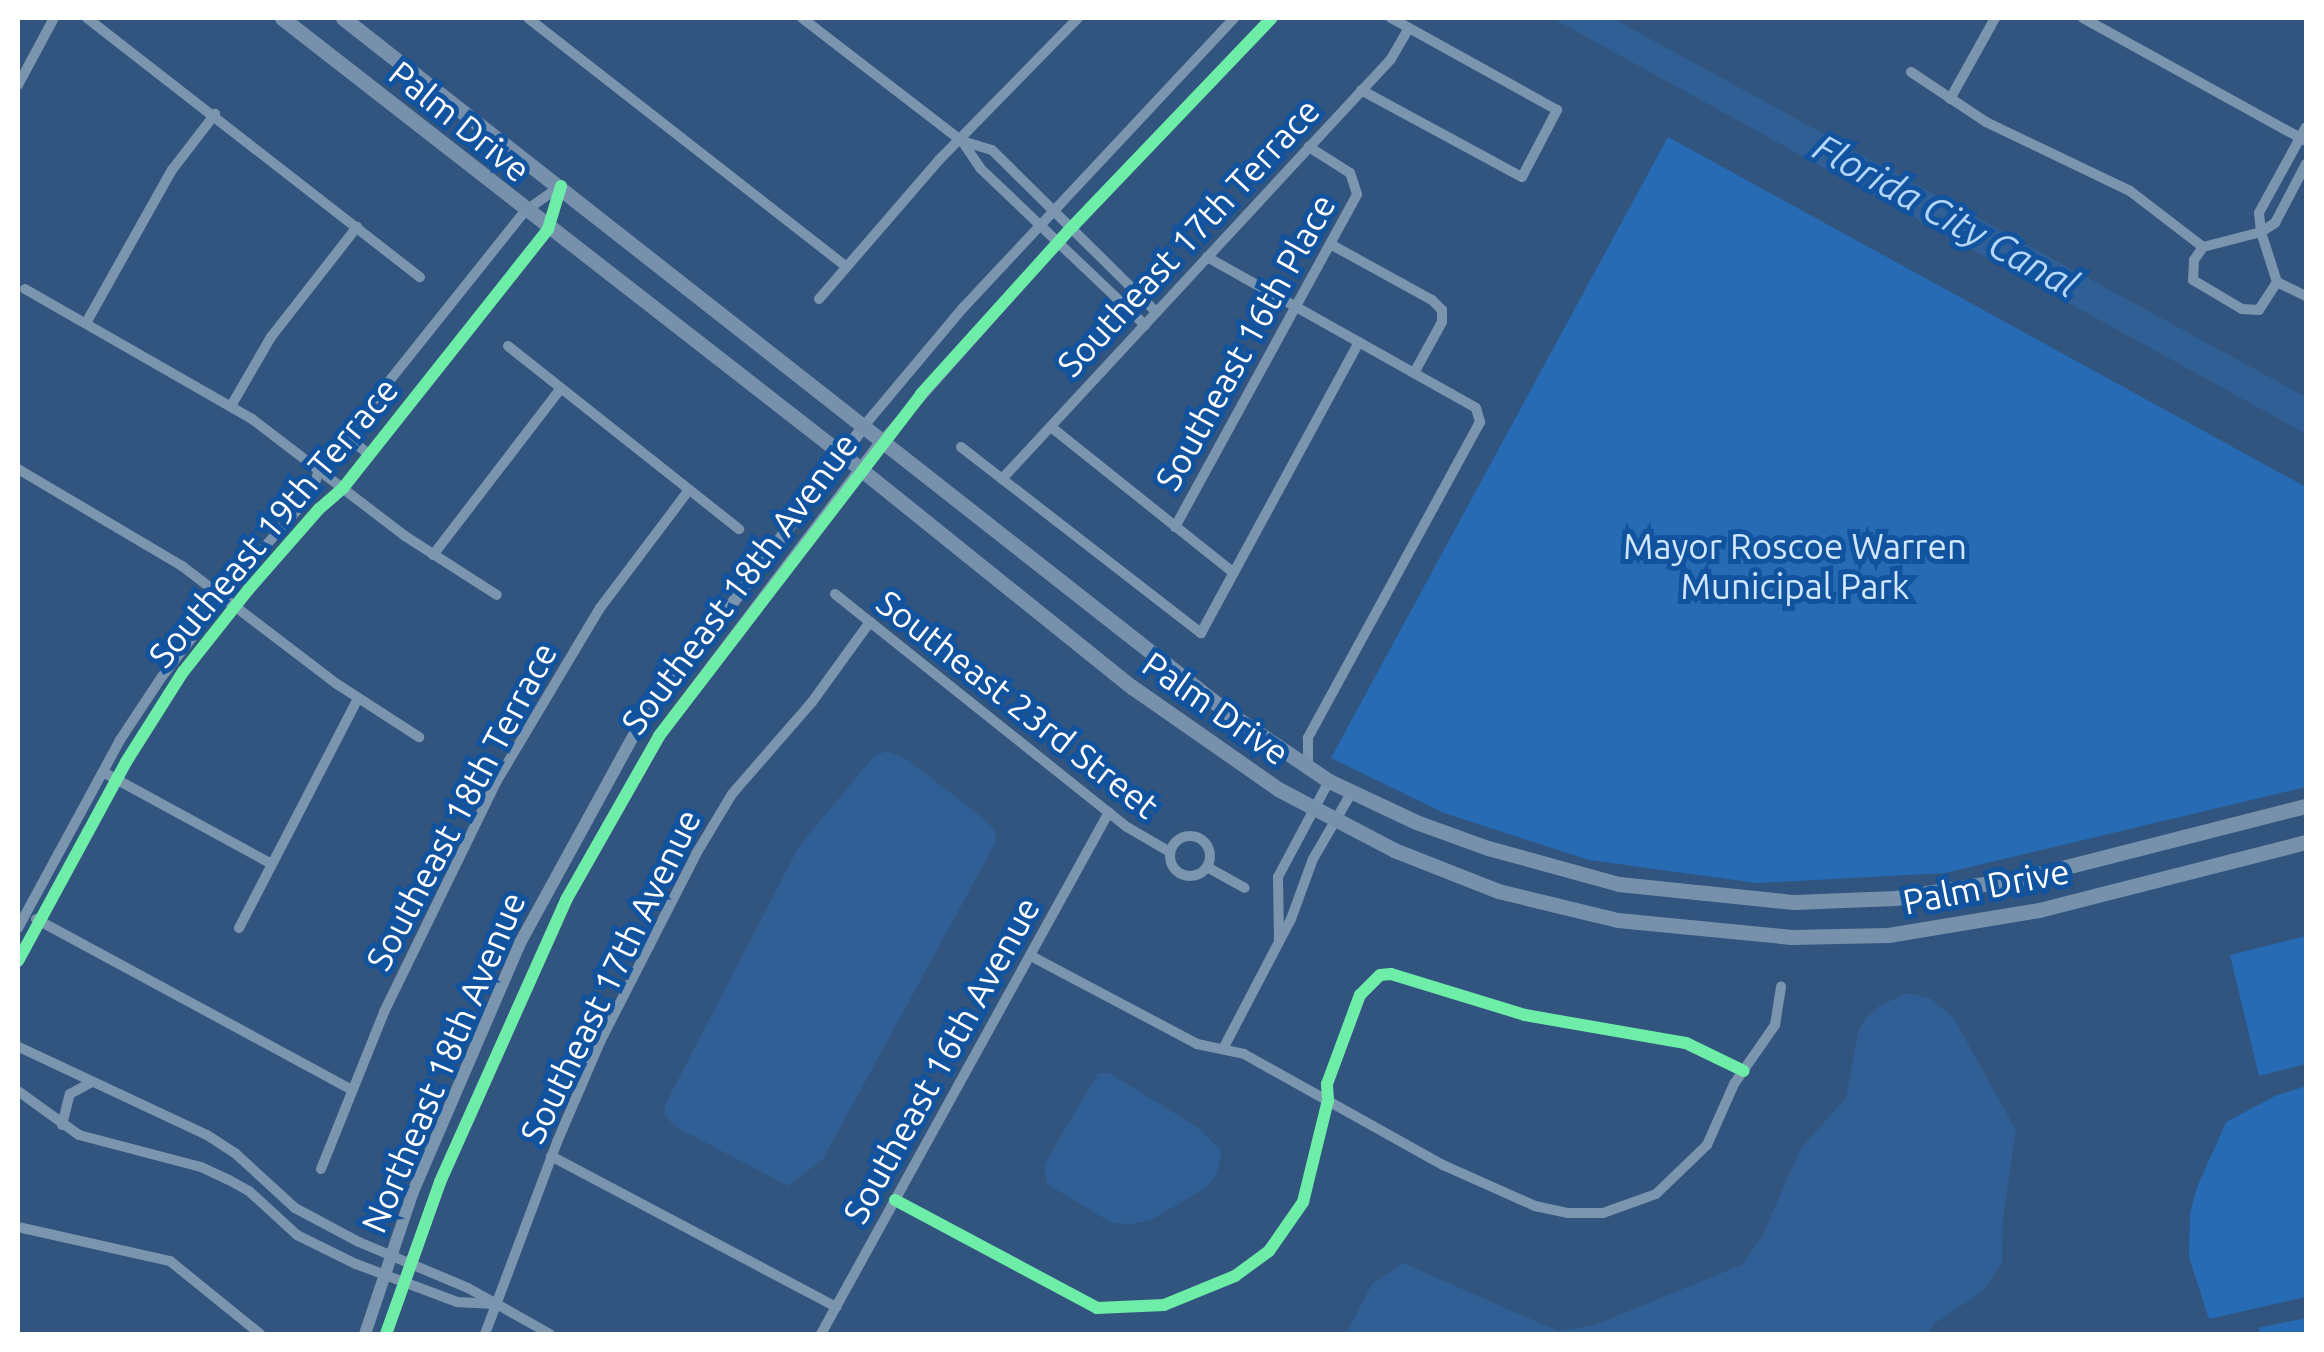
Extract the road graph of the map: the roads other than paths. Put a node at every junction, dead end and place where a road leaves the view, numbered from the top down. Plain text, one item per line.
1 (54, 18) edge
2 (87, 18) edge
3 (282, 18) edge
4 (343, 18) edge
5 (528, 18) edge
6 (802, 18) edge
7 (1078, 18) edge
8 (1234, 18) edge
9 (1272, 18) edge
10 (1390, 18) edge
11 (1995, 18) edge
12 (2083, 18) edge
13 (1409, 28) junction
14 (1910, 72) dead end
15 (18, 85) edge
16 (1361, 90) junction
17 (1950, 98) junction
18 (214, 114) junction
19 (2305, 135) edge
20 (962, 141) junction
21 (1309, 147) junction
22 (2306, 164) edge
23 (561, 186) junction
24 (1054, 210) junction
25 (524, 211) junction
26 (1039, 225) junction
27 (1072, 226) junction
28 (357, 227) junction
29 (548, 229) junction
30 (2261, 232) junction
31 (1058, 242) junction
32 (1330, 244) junction
33 (2203, 246) junction
34 (1207, 257) junction
35 (844, 266) junction
36 (420, 277) dead end
37 (2277, 282) junction
38 (25, 289) dead end
39 (2306, 296) edge
40 (819, 299) dead end
41 (1296, 307) junction
42 (1156, 312) junction
43 (86, 322) junction
44 (1145, 325) junction
45 (1359, 342) junction
46 (508, 346) dead end
47 (1414, 373) junction
48 (561, 388) junction
49 (232, 406) junction
50 (1050, 426) junction
51 (863, 427) junction
52 (345, 435) junction
53 (882, 442) junction
54 (961, 448) dead end
55 (843, 454) junction
56 (370, 455) junction
57 (18, 468) edge
58 (318, 469) junction
59 (860, 469) junction
60 (1002, 479) junction
61 (344, 488) junction
62 (689, 490) junction
63 (1175, 526) junction
64 (739, 529) dead end
65 (433, 554) junction
66 (1234, 573) junction
67 (835, 594) dead end
68 (498, 595) dead end
69 (222, 597) junction
70 (234, 606) junction
71 (870, 622) junction
72 (358, 698) junction
73 (419, 737) dead end
74 (1308, 738) junction
75 (1284, 751) junction
76 (1308, 768) junction
77 (102, 772) junction
78 (117, 779) junction
79 (1329, 782) junction
80 (1352, 792) junction
81 (2306, 806) edge
82 (1313, 811) junction
83 (1109, 812) junction
84 (1335, 822) junction
85 (2306, 842) edge
86 (1170, 852) junction
87 (272, 864) junction
88 (1207, 867) junction
89 (1245, 888) dead end
90 (25, 913) junction
91 (39, 921) junction
92 (18, 928) edge
93 (238, 928) dead end
94 (1279, 942) junction
95 (1030, 956) junction
96 (18, 961) edge
97 (1781, 986) dead end
98 (18, 1048) edge
99 (1223, 1050) junction
100 (1744, 1071) junction
101 (92, 1082) junction
102 (352, 1089) junction
103 (18, 1090) edge
104 (1328, 1100) junction
105 (62, 1125) junction
106 (551, 1156) junction
107 (321, 1169) dead end
108 (896, 1200) junction
109 (18, 1227) edge
110 (392, 1254) junction
111 (410, 1260) junction
112 (385, 1276) junction
113 (402, 1282) junction
114 (494, 1304) junction
115 (836, 1307) junction
116 (260, 1334) edge
117 (365, 1334) edge
118 (386, 1334) edge
119 (486, 1334) edge
120 (550, 1334) edge
121 (821, 1334) edge

1 - 15 street
2 - 18 street
3 - 25 main road, Palm Drive
4 - 23 main road, Palm Drive
5 - 35 street
6 - 20 street
7 - 20 street
8 - 24 street, Southeast 18th Avenue
9 - 27 street, Southeast 18th Avenue
10 - 13 street
11 - 17 street
12 - 19 street
13 - 16 street, Southeast 17th Terrace
13 - 16 street
14 - 17 street
16 - 21 street, Southeast 17th Terrace
17 - 33 street
18 - 28 street
18 - 43 street
19 - 30 street
20 - 24 street
20 - 26 street
20 - 35 street
21 - 32 street, Southeast 16th Place
21 - 34 street, Southeast 17th Terrace
22 - 30 street
23 - 25 street, Southeast 19th Terrace
23 - 29 street, Southeast 19th Terrace
23 - 51 main road, Palm Drive
24 - 26 street, Southeast 18th Avenue
24 - 27 street
25 - 29 main road, Palm Drive
25 - 52 street, Southeast 19th Terrace
26 - 31 street
26 - 51 street, Southeast 18th Avenue
27 - 31 street, Southeast 18th Avenue
27 - 42 street
28 - 36 street
28 - 49 street
29 - 55 main road, Palm Drive
29 - 56 street, Southeast 19th Terrace
30 - 33 street
30 - 37 street
31 - 44 street
31 - 53 street, Southeast 18th Avenue
32 - 41 street, Southeast 16th Place
32 - 47 street
33 - 37 street
34 - 41 street
34 - 42 street, Southeast 17th Terrace
35 - 40 street
37 - 39 street
38 - 43 street
41 - 45 street
41 - 63 street, Southeast 16th Place
42 - 44 street, Southeast 17th Terrace
43 - 49 street
44 - 50 street, Southeast 17th Terrace
45 - 47 street
45 - 66 street
46 - 48 street
47 - 74 street
48 - 62 street
48 - 65 street
49 - 58 street
50 - 60 street, Southeast 17th Terrace
50 - 63 street
51 - 53 main road, Palm Drive
51 - 55 street, Northeast 18th Avenue
52 - 56 street
52 - 58 street, Southeast 19th Terrace
53 - 59 street, Southeast 18th Avenue
53 - 75 main road, Palm Drive
54 - 60 street
55 - 59 main road, Palm Drive
55 - 110 street, Northeast 18th Avenue
56 - 61 street, Southeast 19th Terrace
57 - 69 street
58 - 61 street
58 - 69 street, Southeast 19th Terrace
59 - 82 main road, Palm Drive
59 - 111 street, Southeast 18th Avenue
60 - 66 street
61 - 65 street
61 - 70 street, Southeast 19th Terrace
62 - 64 street
62 - 102 street, Southeast 18th Terrace
63 - 66 street
65 - 68 street
67 - 71 street, Southeast 23rd Street
69 - 70 street
69 - 77 street, Southeast 19th Terrace
70 - 72 street
70 - 78 street, Southeast 19th Terrace
71 - 83 street, Southeast 23rd Street
71 - 106 street, Southeast 17th Avenue
72 - 73 street
72 - 87 street
74 - 75 street
74 - 76 street
75 - 76 main road, Palm Drive
76 - 79 main road, Palm Drive
77 - 78 street
77 - 90 street, Southeast 19th Terrace
78 - 87 street
78 - 91 street, Southeast 19th Terrace
79 - 80 main road, Palm Drive
79 - 82 street
80 - 81 main road, Palm Drive
80 - 84 street
82 - 84 main road, Palm Drive
82 - 94 street
83 - 86 street, Southeast 23rd Street
83 - 95 street, Southeast 16th Avenue
84 - 85 main road, Palm Drive
84 - 94 street
86 - 88 street
86 - 88 street
87 - 93 street
88 - 89 street
90 - 91 street
90 - 92 street, Southeast 19th Terrace
91 - 96 street, Southeast 19th Terrace
91 - 102 street
94 - 99 street
95 - 99 street
95 - 108 street, Southeast 16th Avenue
97 - 100 street
98 - 101 street
99 - 104 street
100 - 104 street
100 - 104 street
101 - 105 street
101 - 110 street
102 - 107 street, Southeast 18th Terrace
103 - 105 street
104 - 108 street
105 - 112 street
106 - 114 street, Southeast 17th Avenue
106 - 115 street
108 - 115 street, Southeast 16th Avenue
109 - 116 street
110 - 111 street
110 - 112 street, Northeast 18th Avenue
111 - 113 street, Southeast 18th Avenue
111 - 114 street
112 - 113 street
112 - 117 street, Northeast 18th Avenue
113 - 114 street
113 - 118 street, Northeast 18th Avenue
114 - 119 street, Southeast 17th Avenue
114 - 120 street
115 - 121 street, Southeast 16th Avenue

